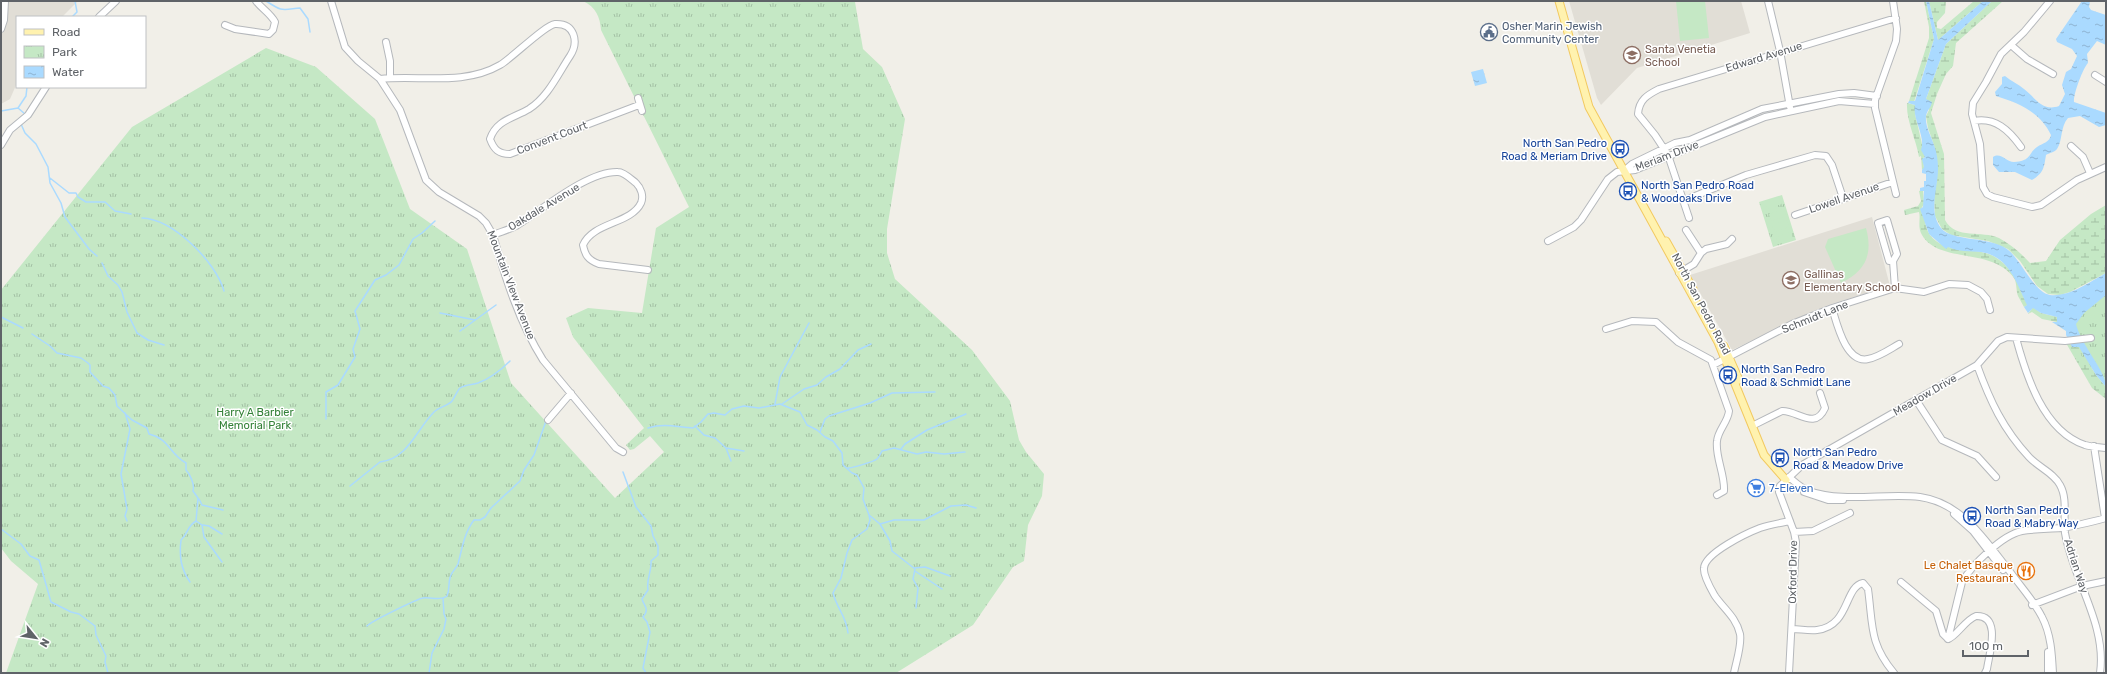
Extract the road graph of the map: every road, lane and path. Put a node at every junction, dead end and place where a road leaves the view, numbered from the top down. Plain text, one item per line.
1 (5, 1) edge
2 (116, 1) edge
3 (256, 1) edge
4 (337, 1) edge
5 (1559, 1) edge
6 (1768, 1) edge
7 (1893, 1) edge
8 (2050, 1) edge
9 (332, 4) edge
10 (100, 16) edge
11 (1896, 18) junction
12 (225, 26) dead end
13 (1, 29) edge
14 (386, 42) dead end
15 (2011, 45) junction
16 (1780, 51) junction
17 (2053, 74) dead end
18 (2095, 75) dead end
19 (390, 78) junction
20 (380, 79) junction
21 (2106, 82) edge
22 (45, 88) edge
23 (1877, 96) junction
24 (1790, 104) junction
25 (1875, 104) junction
26 (640, 105) dead end
27 (1791, 110) junction
28 (1974, 121) junction
29 (1, 145) edge
30 (2071, 146) dead end
31 (2021, 147) dead end
32 (1663, 148) junction
33 (1668, 155) junction
34 (2106, 167) edge
35 (1624, 170) junction
36 (2090, 173) junction
37 (1893, 182) junction
38 (1896, 194) dead end
39 (1843, 198) junction
40 (1683, 201) junction
41 (1795, 215) dead end
42 (1690, 218) dead end
43 (1686, 230) dead end
44 (493, 235) junction
45 (1732, 239) dead end
46 (1548, 241) dead end
47 (1701, 253) junction
48 (1893, 261) junction
49 (648, 270) dead end
50 (1681, 272) junction
51 (1895, 288) junction
52 (1832, 308) junction
53 (1990, 310) dead end
54 (1606, 329) dead end
55 (2016, 338) junction
56 (2091, 338) dead end
57 (1899, 344) dead end
58 (1728, 358) junction
59 (1713, 365) junction
60 (1977, 365) junction
61 (571, 393) junction
62 (1820, 393) dead end
63 (1916, 400) junction
64 (548, 420) dead end
65 (1754, 425) junction
66 (2094, 446) junction
67 (2106, 448) edge
68 (623, 452) dead end
69 (1996, 477) dead end
70 (1787, 479) junction
71 (1717, 495) dead end
72 (1850, 513) dead end
73 (2105, 518) edge
74 (1790, 521) junction
75 (2065, 527) junction
76 (1794, 532) junction
77 (1990, 550) junction
78 (2106, 581) edge
79 (1901, 582) dead end
80 (2082, 586) junction
81 (2033, 605) junction
82 (1792, 629) junction
83 (2103, 638) edge
84 (1948, 639) junction
85 (1734, 673) edge
86 (1789, 673) edge
87 (1894, 673) edge
88 (1984, 673) edge
89 (2048, 673) edge
90 (2053, 673) edge
91 (2100, 673) edge

1 - 13 street
2 - 10 street
3 - 12 street
4 - 9 street
5 - 35 main road, North San Pedro Road
6 - 16 street
7 - 11 street
8 - 15 street
9 - 20 street, Mountain View Avenue
11 - 16 street, Edward Avenue
11 - 23 street
14 - 19 street
15 - 17 street
15 - 28 street
16 - 24 street
16 - 32 street, Edward Avenue
18 - 21 street
19 - 20 street, Convent Court
19 - 26 street, Convent Court
20 - 44 street, Mountain View Avenue
22 - 29 street
23 - 24 street, Meriam Drive
23 - 25 street
24 - 27 street
24 - 32 street, Meriam Drive
25 - 27 street, Meriam Drive
25 - 37 street
27 - 33 street, Meriam Drive
28 - 31 street
28 - 36 street
30 - 36 street
32 - 33 street
32 - 35 street, Meriam Drive
33 - 35 street, Meriam Drive
33 - 40 street
34 - 36 street
35 - 46 street
35 - 50 main road, North San Pedro Road
37 - 38 street
37 - 39 street, Lowell Avenue
39 - 40 street
39 - 41 street, Lowell Avenue
40 - 42 street
43 - 47 street
44 - 49 street, Oakdale Avenue
44 - 61 street, Mountain View Avenue
45 - 47 street
47 - 50 street
48 - 48 street
48 - 51 street
50 - 58 main road, North San Pedro Road
51 - 52 street, Schmidt Lane
51 - 53 street, Schmidt Lane
52 - 57 street
52 - 58 street, Schmidt Lane
54 - 59 street
55 - 56 street, Meadow Drive
55 - 60 street, Meadow Drive
55 - 66 street
58 - 59 street, Schmidt Lane
58 - 65 main road, North San Pedro Road
59 - 71 street
60 - 63 street, Meadow Drive
60 - 75 street, Adrian Way
61 - 64 street
61 - 68 street, Mountain View Avenue
62 - 65 street
63 - 69 street
63 - 70 street, Meadow Drive
65 - 70 main road, North San Pedro Road
66 - 67 street
66 - 73 street
70 - 74 street, Oxford Drive
70 - 77 street, North San Pedro Road
72 - 76 street
73 - 75 street
74 - 76 street, Oxford Drive
74 - 85 street
75 - 77 street
75 - 80 street, Adrian Way
76 - 82 street, Oxford Drive
77 - 81 street, North San Pedro Road
77 - 84 street
78 - 80 street
79 - 84 street
80 - 81 street
80 - 83 street, Adrian Way
81 - 89 street, North San Pedro Road
81 - 90 street, North San Pedro Road
82 - 86 street, Oxford Drive
82 - 87 street
83 - 91 street, Adrian Way
84 - 88 street

